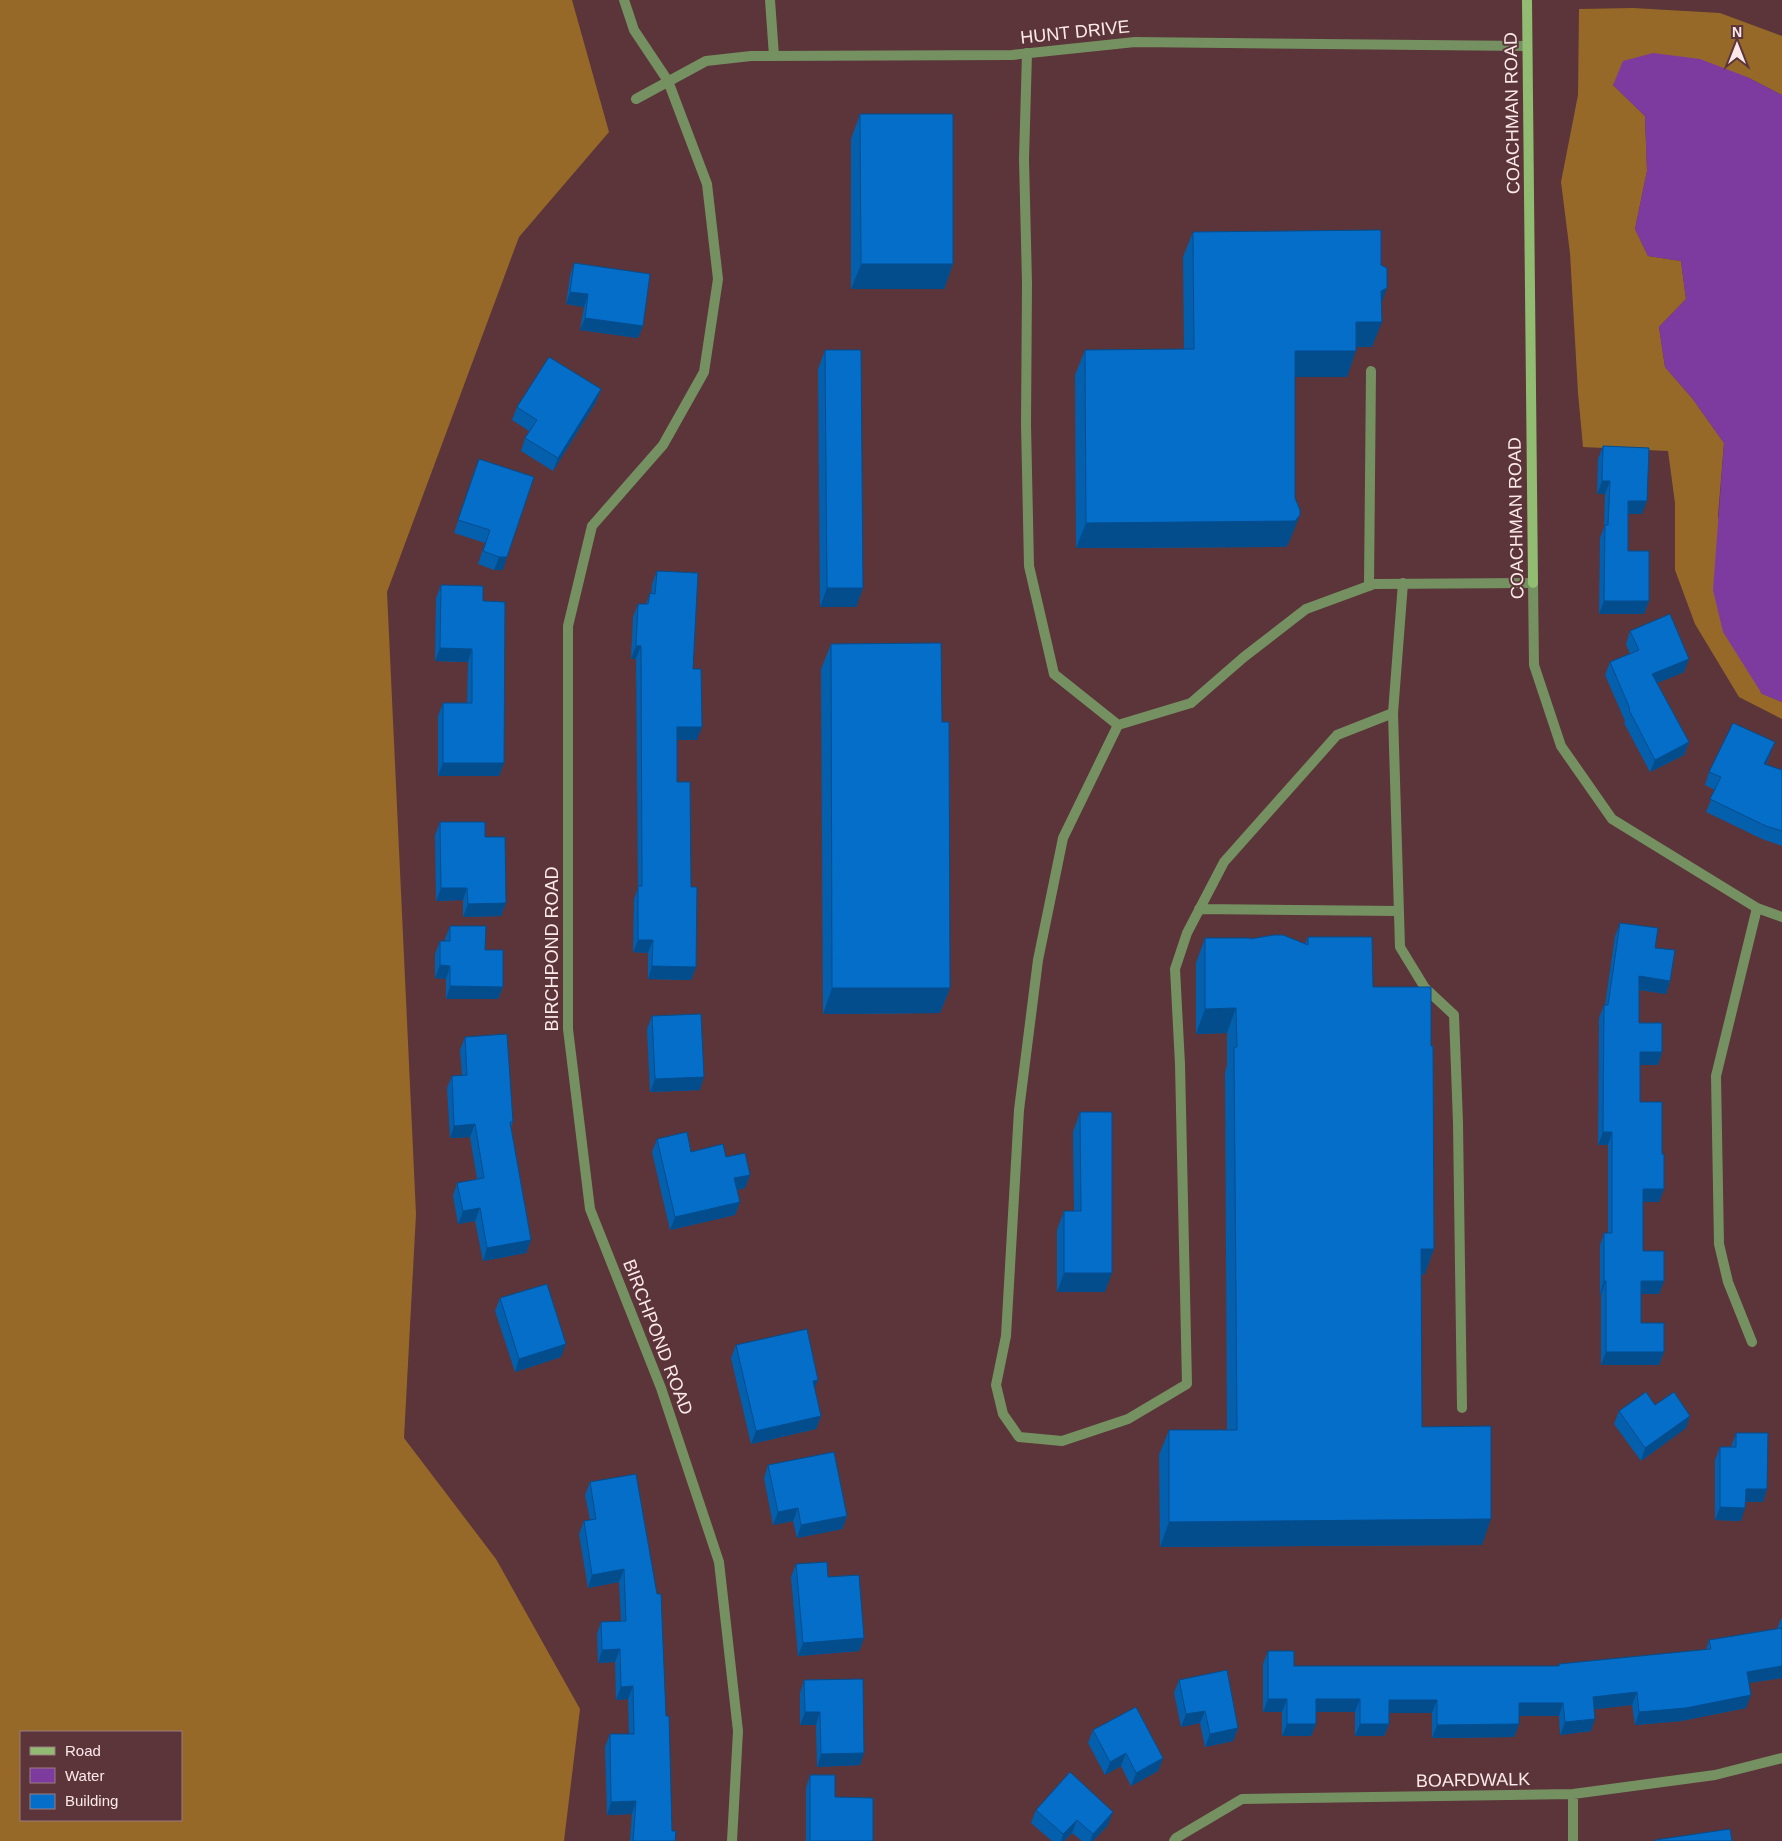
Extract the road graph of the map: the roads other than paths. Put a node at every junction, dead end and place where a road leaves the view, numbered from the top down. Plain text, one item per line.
1 (624, 0) edge
2 (770, 0) edge
3 (1527, 0) edge
4 (1527, 46) junction
5 (1027, 54) junction
6 (774, 56) junction
7 (668, 81) junction
8 (636, 99) dead end
9 (1370, 371) dead end
10 (1403, 583) junction
11 (1533, 583) junction
12 (1369, 586) junction
13 (1393, 713) junction
14 (1118, 725) junction
15 (1757, 908) junction
16 (1199, 909) junction
17 (1398, 910) junction
18 (1782, 917) edge
19 (1752, 1342) dead end
20 (1462, 1408) dead end
21 (1782, 1758) edge
22 (1573, 1794) junction
23 (732, 1841) edge
24 (1174, 1841) edge
25 (1573, 1841) edge

1 - 7 street, BIRCHPOND ROAD
2 - 6 street
3 - 4 street, COACHMAN ROAD
4 - 5 street, HUNT DRIVE
4 - 11 street, COACHMAN ROAD
5 - 6 street, HUNT DRIVE
5 - 14 street
6 - 7 street, HUNT DRIVE
7 - 8 street, HUNT DRIVE
7 - 23 street, BIRCHPOND ROAD
9 - 12 street
10 - 11 street
10 - 12 street
10 - 13 street
11 - 15 street, COACHMAN ROAD
12 - 14 street
13 - 16 street
13 - 17 street
14 - 16 street
15 - 18 street, COACHMAN ROAD
15 - 19 street
16 - 17 street
17 - 20 street
21 - 22 street, BOARDWALK
22 - 24 street, BOARDWALK
22 - 25 street

